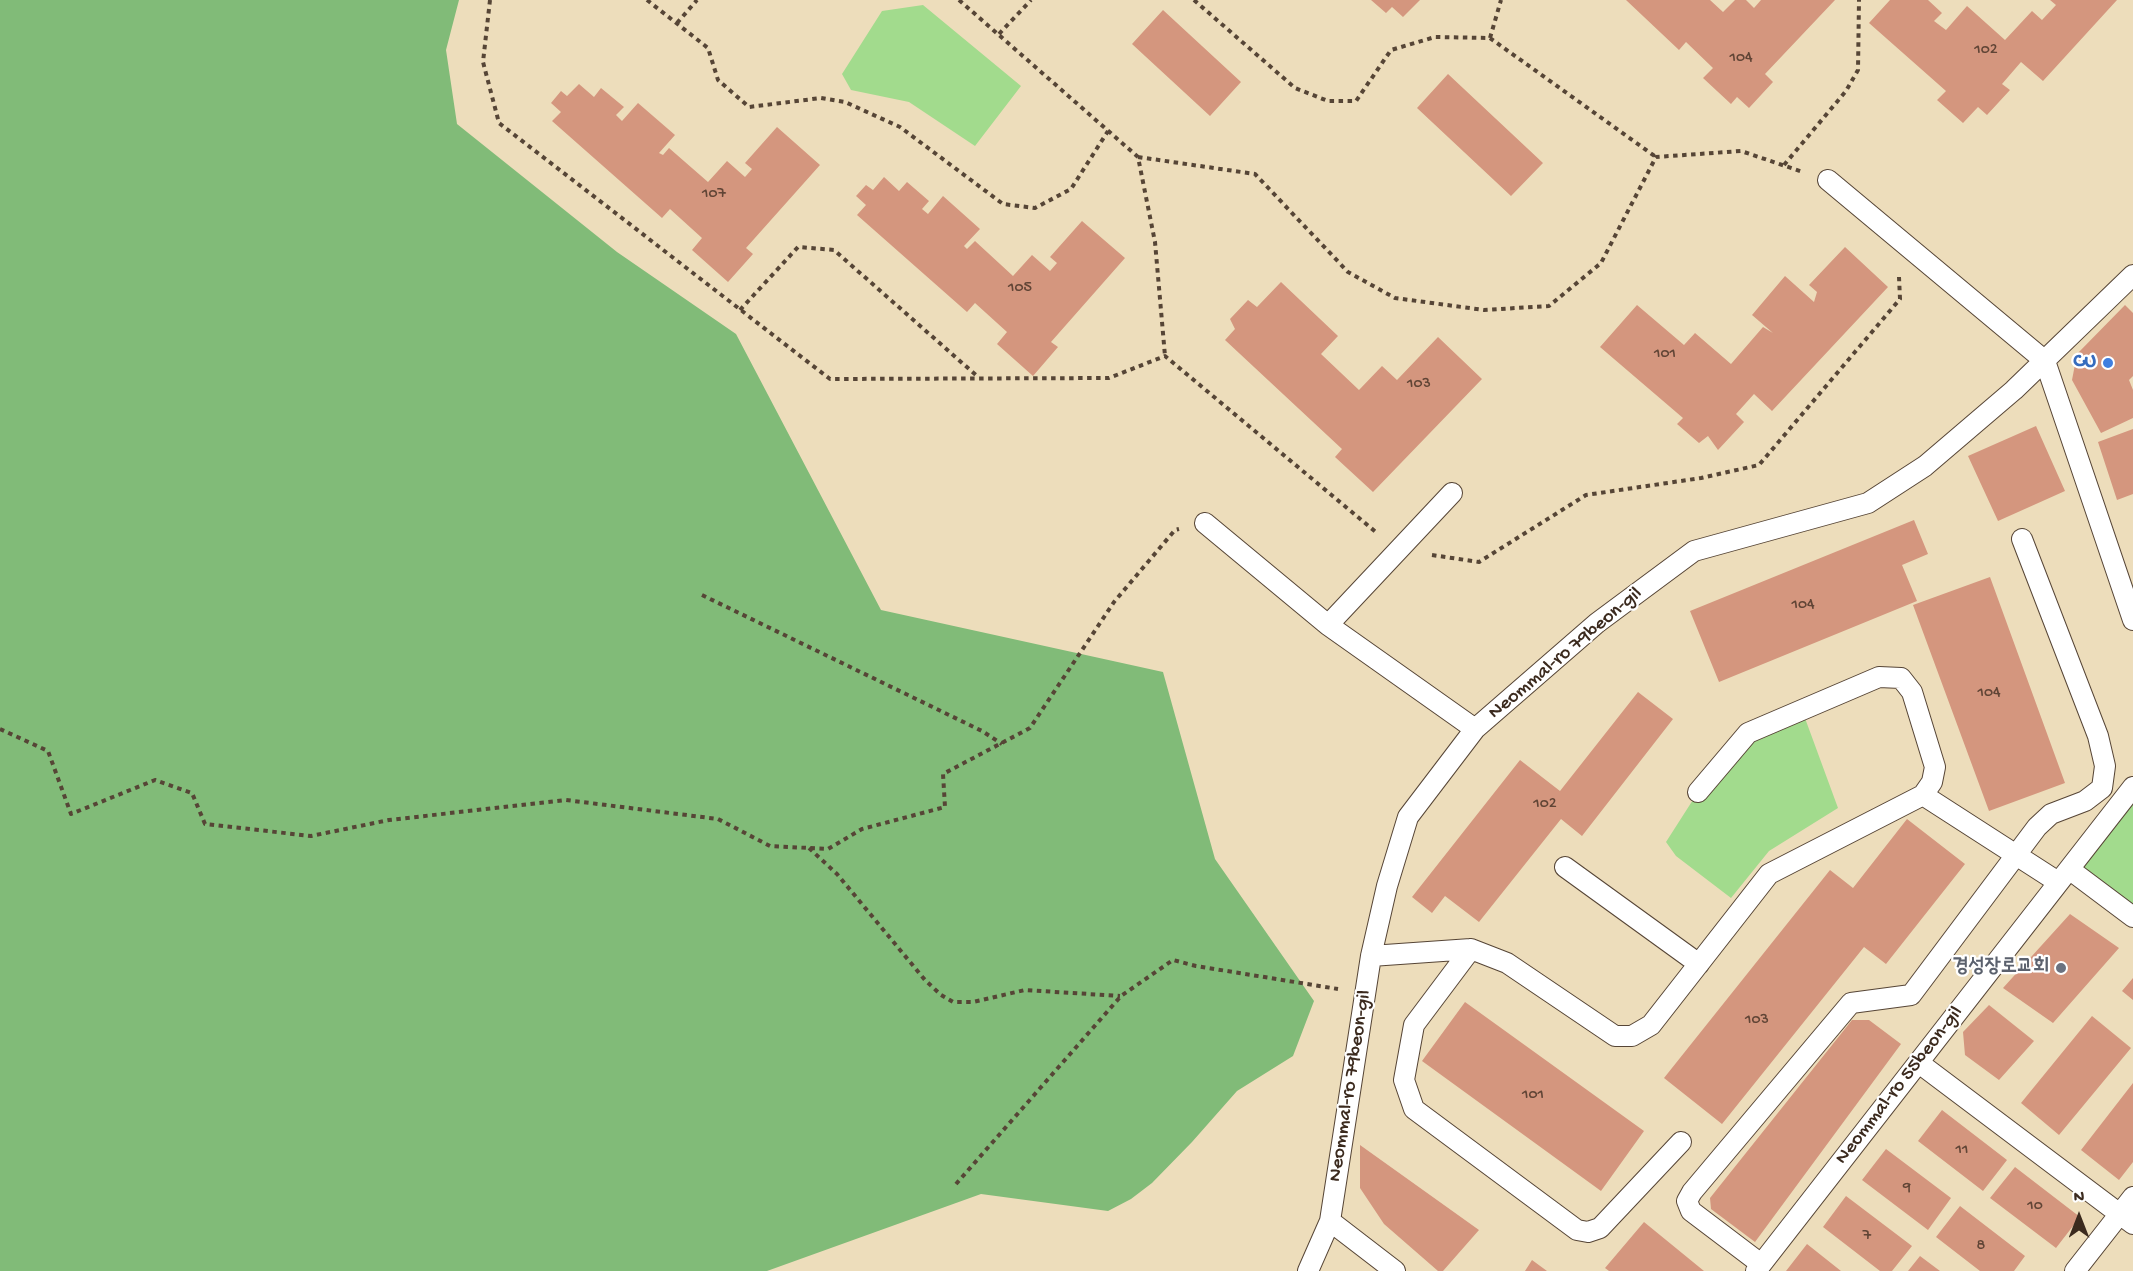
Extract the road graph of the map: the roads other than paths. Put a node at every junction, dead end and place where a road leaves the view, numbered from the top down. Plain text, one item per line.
1 (1828, 180) road end
2 (2133, 275) edge
3 (2045, 362) junction
4 (1452, 493) dead end
5 (1205, 523) road end
6 (2022, 539) dead end
7 (2133, 620) edge
8 (1328, 625) junction
9 (1475, 729) junction
10 (2133, 787) edge
11 (1698, 792) dead end
12 (1923, 795) junction
13 (2015, 854) junction
14 (1565, 867) dead end
15 (2064, 876) junction
16 (2133, 917) edge
17 (1471, 949) junction
18 (1371, 956) junction
19 (1699, 964) junction
20 (1919, 1063) junction
21 (1681, 1142) dead end
22 (2133, 1197) edge
23 (2127, 1219) edge
24 (1330, 1221) junction
25 (1759, 1268) edge
26 (1308, 1271) edge
27 (1395, 1271) edge
28 (2075, 1271) edge

1 - 3 lane
2 - 3 lane, Neommal-ro 79beon-gil
3 - 7 lane
3 - 9 lane, Neommal-ro 79beon-gil
4 - 8 lane
5 - 8 lane
6 - 13 lane
8 - 9 lane
9 - 18 lane, Neommal-ro 79beon-gil
10 - 15 lane, Neommal-ro 55beon-gil
11 - 12 lane
12 - 13 lane
12 - 19 lane
13 - 15 lane
13 - 25 lane
14 - 19 lane
15 - 16 lane
15 - 20 lane, Neommal-ro 55beon-gil
17 - 18 lane
17 - 19 lane
17 - 21 lane
18 - 24 lane, Neommal-ro 79beon-gil
20 - 23 lane
20 - 25 lane, Neommal-ro 55beon-gil
22 - 23 lane
23 - 28 lane
24 - 26 lane, Neommal-ro 79beon-gil
24 - 27 lane

